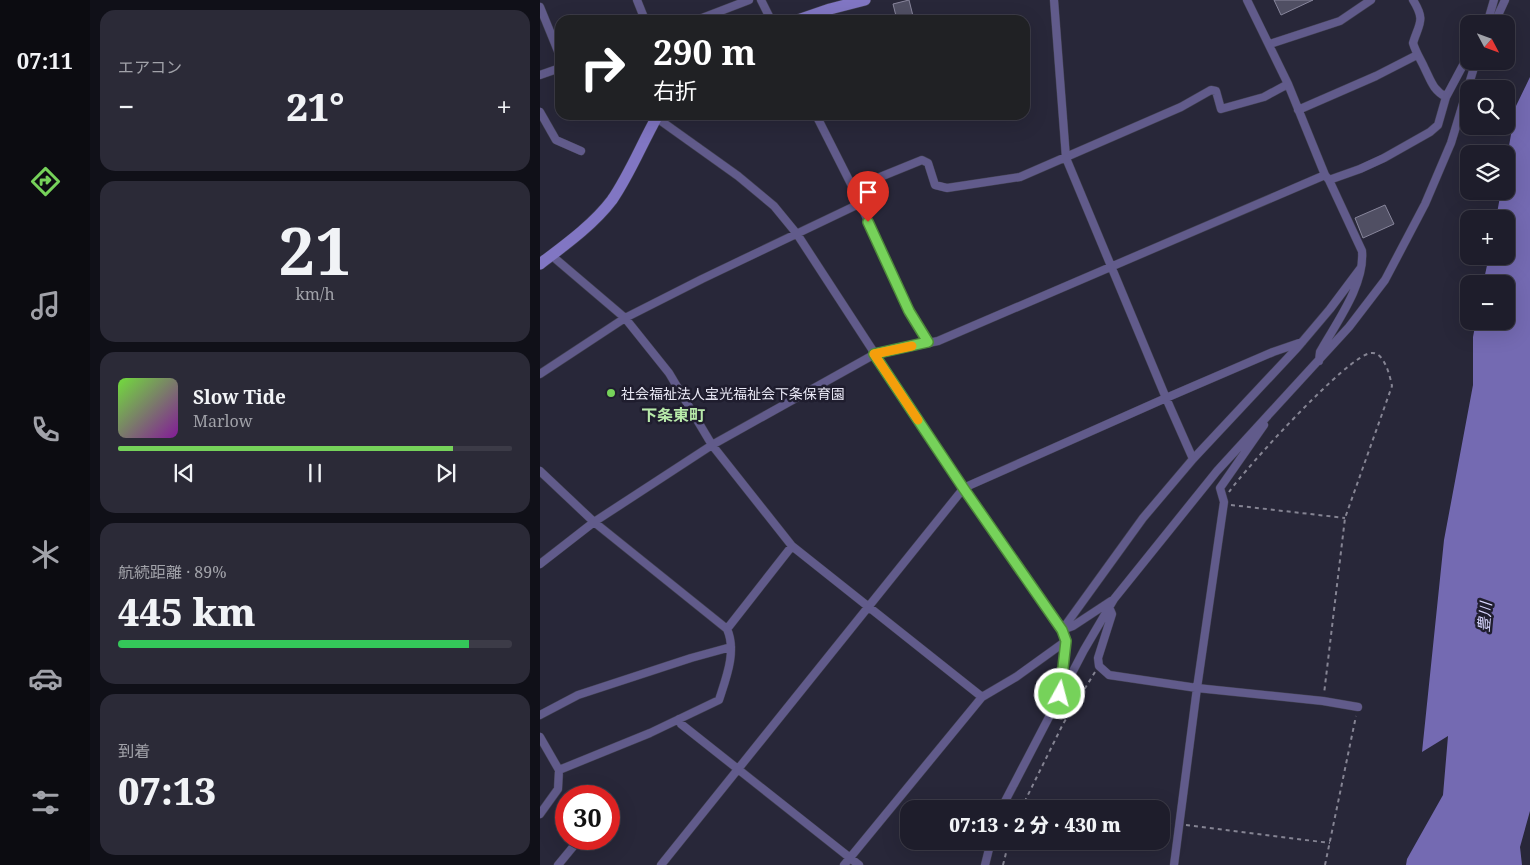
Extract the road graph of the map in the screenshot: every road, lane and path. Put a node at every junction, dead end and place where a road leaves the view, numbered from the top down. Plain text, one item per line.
1 (637, 0) edge
2 (750, 0) edge
3 (761, 0) edge
4 (865, 0) edge
5 (1054, 0) edge
6 (1247, 0) edge
7 (1371, 0) edge
8 (1413, 0) edge
9 (1494, 0) edge
10 (1504, 0) edge
11 (540, 7) edge
12 (643, 15) edge
13 (710, 15) edge
14 (768, 15) edge
15 (813, 15) edge
16 (1490, 15) edge
17 (1498, 15) edge
18 (555, 44) edge
19 (1270, 44) junction
20 (1417, 55) junction
21 (555, 70) edge
22 (1460, 70) edge
23 (1473, 70) edge
24 (540, 75) edge
25 (1288, 84) junction
26 (1446, 97) junction
27 (1298, 110) junction
28 (540, 112) edge
29 (654, 120) edge
30 (661, 120) edge
31 (819, 120) edge
32 (581, 151) dead end
33 (1066, 158) junction
34 (1327, 177) junction
35 (853, 188) junction
36 (859, 204) junction
37 (797, 234) junction
38 (551, 255) junction
39 (540, 264) edge
40 (1362, 266) junction
41 (1111, 267) junction
42 (625, 318) junction
43 (928, 342) junction
44 (1302, 342) junction
45 (874, 354) junction
46 (1319, 361) junction
47 (540, 374) edge
48 (1166, 398) junction
49 (1268, 416) junction
50 (712, 444) junction
51 (1193, 459) junction
52 (540, 471) edge
53 (964, 489) junction
54 (1224, 502) junction
55 (1345, 518) junction
56 (594, 522) junction
57 (792, 546) junction
58 (540, 564) edge
59 (1114, 599) junction
60 (868, 607) junction
61 (1109, 607) junction
62 (727, 628) junction
63 (1062, 630) junction
64 (1066, 641) junction
65 (731, 647) junction
66 (1099, 666) junction
67 (1197, 688) junction
68 (1060, 694) junction
69 (982, 697) junction
70 (1323, 701) junction
71 (1358, 707) joint
72 (540, 715) edge
73 (678, 719) junction
74 (540, 736) edge
75 (739, 769) junction
76 (559, 770) junction
77 (1006, 800) edge
78 (1025, 800) edge
79 (540, 814) edge
80 (1170, 824) edge
81 (1179, 825) junction
82 (1330, 843) junction
83 (570, 850) edge
84 (989, 850) edge
85 (1007, 850) edge
86 (850, 858) junction
87 (558, 865) edge
88 (661, 865) edge
89 (844, 865) edge
90 (859, 865) edge
91 (985, 865) edge
92 (1003, 865) edge
93 (1174, 865) edge
94 (1325, 865) edge

1 - 12 street
2 - 13 street
3 - 14 street
4 - 15 street
5 - 33 street
6 - 19 street
7 - 19 street
8 - 20 street
9 - 16 street
10 - 17 street
11 - 18 street
19 - 25 street
20 - 26 street
20 - 27 street
21 - 24 street
22 - 26 street
23 - 46 street
25 - 27 street
25 - 33 street
26 - 34 street
27 - 34 street
28 - 32 street
29 - 38 street
30 - 37 street
31 - 35 street
33 - 35 street
33 - 41 street
34 - 40 street
34 - 41 street
35 - 36 street
36 - 37 street
36 - 43 street
37 - 42 street
37 - 45 street
38 - 39 street
38 - 42 street
40 - 44 street
40 - 46 street
41 - 43 street
41 - 48 street
42 - 47 street
42 - 50 street
43 - 45 street
44 - 48 street
44 - 51 street
45 - 50 street
45 - 53 street
46 - 49 street
48 - 51 street
48 - 53 street
49 - 54 street
49 - 59 street
50 - 56 street
50 - 57 street
51 - 63 street
52 - 56 street
53 - 60 street
53 - 63 street
54 - 55 path
54 - 55 path
54 - 67 street
55 - 70 path
56 - 58 street
56 - 62 street
57 - 60 street
57 - 62 street
59 - 61 street
59 - 63 street
60 - 69 street
60 - 75 street
61 - 66 street
61 - 68 street
62 - 65 street
63 - 64 street
64 - 68 street
64 - 69 street
65 - 72 street
65 - 73 street
66 - 67 street
66 - 78 path
67 - 70 street
67 - 81 street
68 - 77 street
69 - 86 street
70 - 71 street
71 - 82 path
73 - 75 street
73 - 76 street
74 - 76 street
75 - 86 street
75 - 88 street
76 - 79 street
80 - 81 path
81 - 82 path
81 - 93 street
82 - 94 path
83 - 87 street
84 - 91 street
85 - 92 path
86 - 89 street
86 - 90 street

